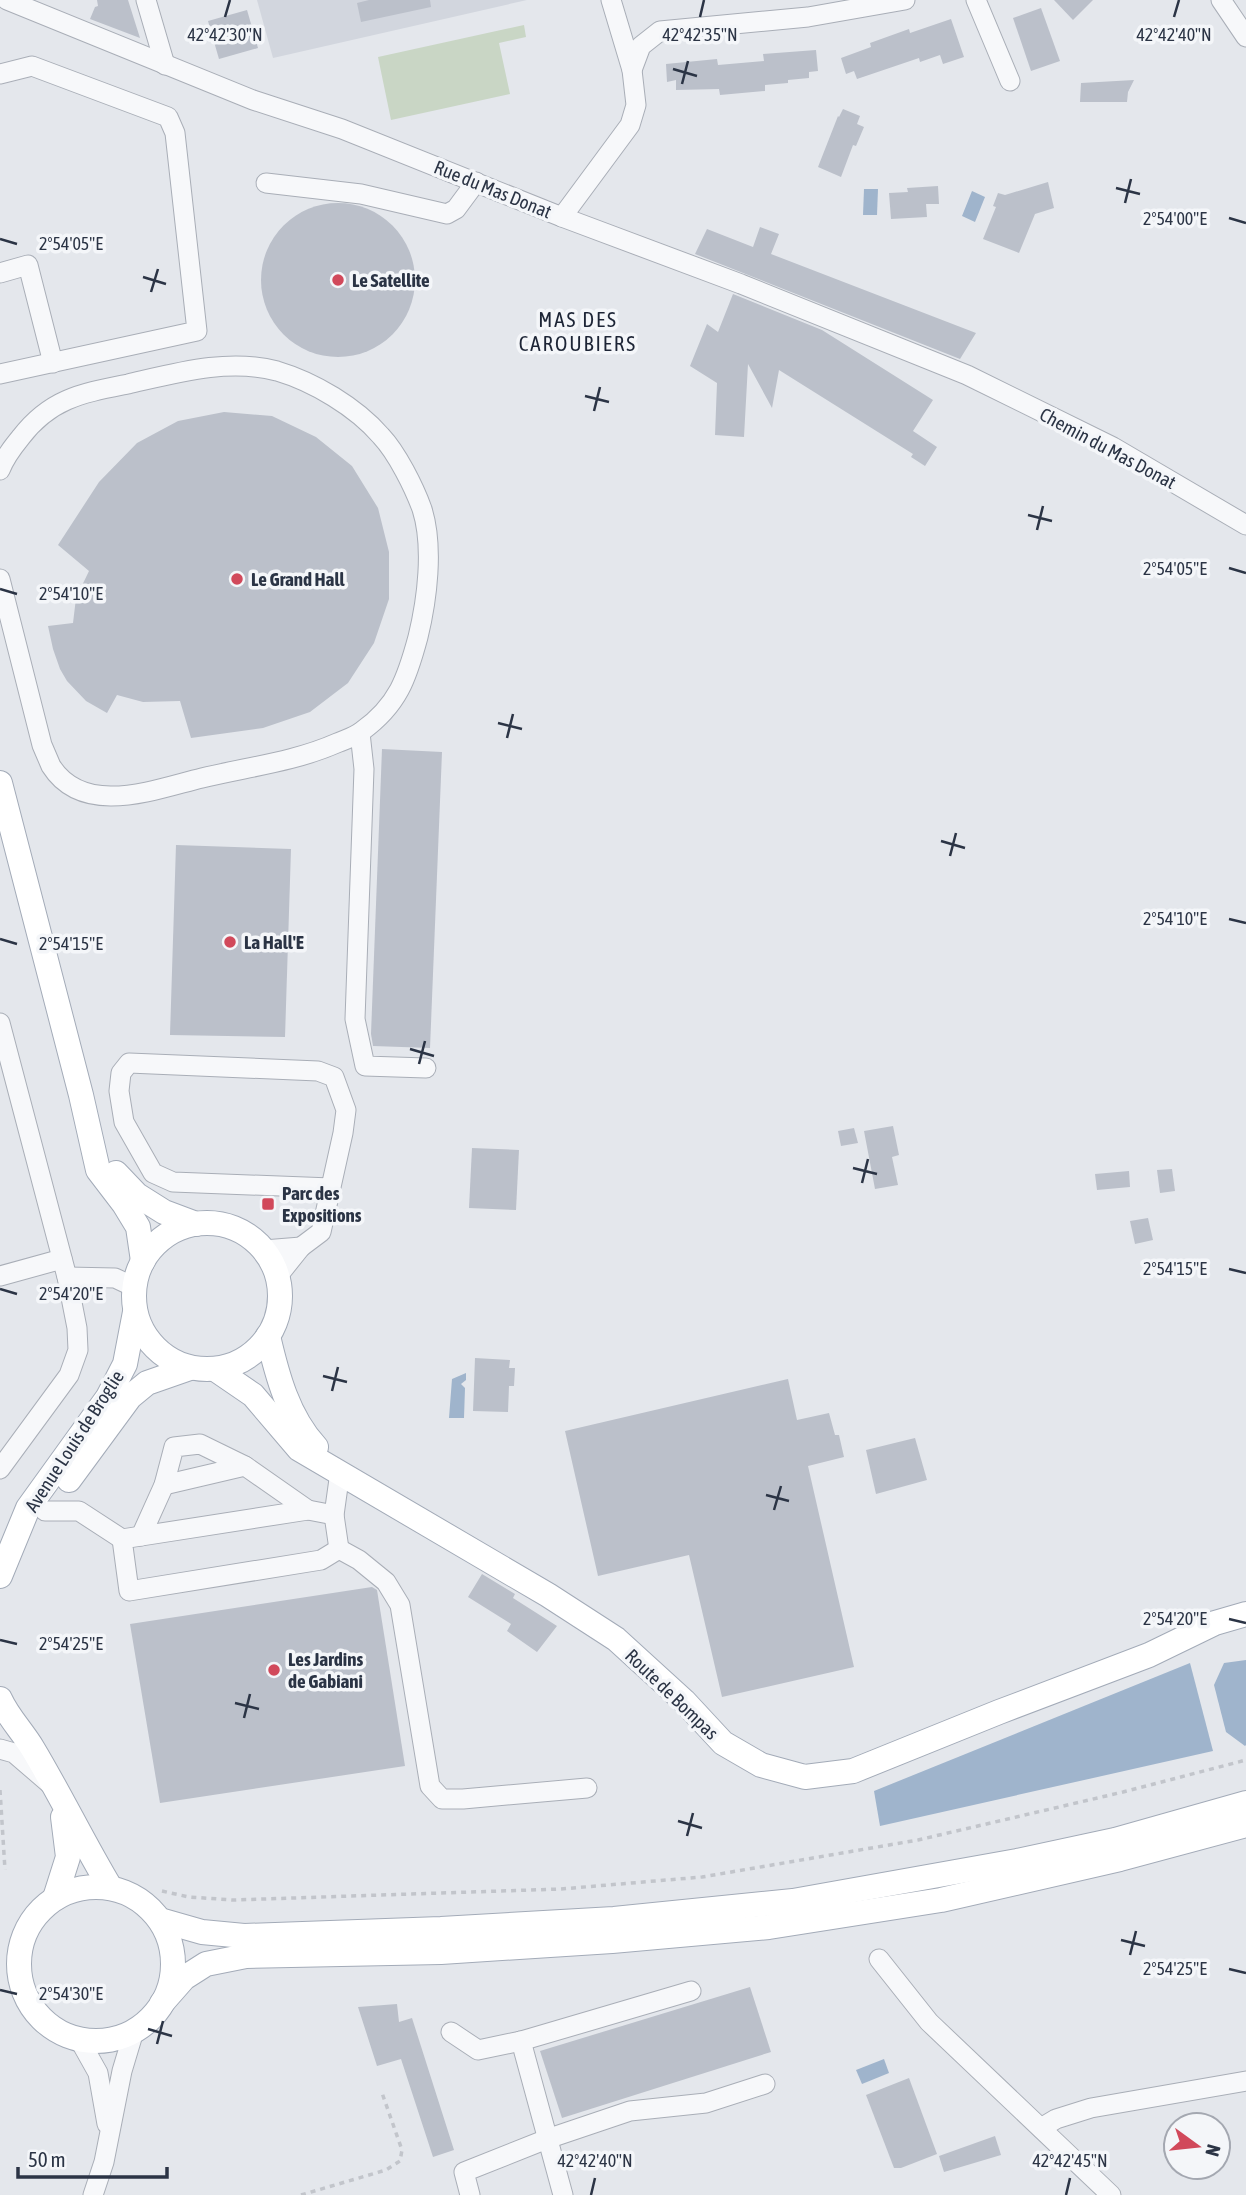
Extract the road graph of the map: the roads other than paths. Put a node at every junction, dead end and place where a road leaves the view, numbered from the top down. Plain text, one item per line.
1 (146, 0) edge
2 (611, 0) edge
3 (905, 0) edge
4 (976, 0) edge
5 (1220, 0) edge
6 (9, 5) edge
7 (1246, 37) edge
8 (165, 65) junction
9 (632, 70) junction
10 (0, 74) edge
11 (1010, 81) dead end
12 (476, 182) junction
13 (266, 183) dead end
14 (562, 217) junction
15 (0, 273) edge
16 (53, 363) junction
17 (0, 374) edge
18 (967, 375) joint
19 (2, 460) edge
20 (1246, 525) edge
21 (0, 579) edge
22 (360, 733) junction
23 (0, 783) edge
24 (0, 1023) edge
25 (426, 1069) dead end
26 (9, 1099) edge
27 (90, 1135) junction
28 (331, 1188) junction
29 (196, 1224) junction
30 (301, 1247) junction
31 (264, 1250) junction
32 (143, 1261) junction
33 (64, 1268) junction
34 (0, 1276) edge
35 (277, 1277) junction
36 (134, 1287) junction
37 (135, 1312) junction
38 (268, 1336) junction
39 (190, 1368) junction
40 (215, 1369) junction
41 (245, 1466) junction
42 (0, 1468) edge
43 (340, 1472) junction
44 (69, 1480) junction
45 (164, 1485) junction
46 (308, 1510) junction
47 (45, 1511) junction
48 (79, 1511) junction
49 (334, 1515) junction
50 (132, 1537) junction
51 (339, 1549) junction
52 (2, 1572) edge
53 (1246, 1614) edge
54 (1246, 1630) edge
55 (1149, 1655) junction
56 (0, 1699) edge
57 (0, 1749) edge
58 (587, 1788) dead end
59 (58, 1792) junction
60 (1246, 1803) edge
61 (1246, 1825) edge
62 (110, 1887) junction
63 (55, 1898) junction
64 (160, 1920) junction
65 (22, 1942) junction
66 (879, 1959) dead end
67 (0, 1965) edge
68 (0, 1985) edge
69 (691, 1991) dead end
70 (25, 1996) junction
71 (162, 2003) junction
72 (134, 2031) junction
73 (451, 2032) dead end
74 (79, 2039) junction
75 (521, 2041) junction
76 (1246, 2081) edge
77 (765, 2084) dead end
78 (1041, 2128) junction
79 (109, 2133) junction
80 (547, 2139) junction
81 (93, 2195) edge
82 (470, 2195) edge
83 (563, 2195) edge
84 (1111, 2195) edge

1 - 8 street
2 - 9 street
3 - 9 street
4 - 11 street
5 - 7 street
6 - 8 street, Rue du Mas Donat
8 - 12 street, Rue du Mas Donat
9 - 14 street
10 - 16 street
12 - 13 street
12 - 14 street, Rue du Mas Donat
14 - 18 street, Rue du Mas Donat
15 - 16 street
16 - 17 street
18 - 20 street, Chemin du Mas Donat
19 - 22 street
21 - 22 street
22 - 25 street
23 - 27 main road
24 - 26 street
26 - 33 street
27 - 29 main road
27 - 32 main road
28 - 28 street
28 - 30 street
29 - 31 main road
29 - 32 main road
30 - 31 street
30 - 35 street
31 - 35 main road
32 - 36 main road
33 - 34 street
33 - 36 street
33 - 42 street
35 - 38 main road
36 - 37 main road
37 - 39 main road
37 - 52 main road, Avenue Louis de Broglie
38 - 40 main road
38 - 43 main road, Route de Bompas
39 - 40 main road
39 - 44 main road, Avenue Louis de Broglie
40 - 43 main road, Route de Bompas
41 - 45 street
41 - 45 street
41 - 46 street
43 - 49 street
43 - 55 main road, Route de Bompas
44 - 47 main road, Avenue Louis de Broglie
44 - 48 street
45 - 50 street
46 - 49 street
46 - 50 street
47 - 48 street
47 - 52 main road, Avenue Louis de Broglie
48 - 50 street
49 - 51 street
50 - 51 street
51 - 58 street
53 - 55 main road, Route de Bompas
54 - 55 main road, Route de Bompas
56 - 59 main road
57 - 59 street
59 - 62 main road
59 - 63 main road
60 - 64 main road
61 - 71 main road
62 - 63 main road
62 - 64 main road
63 - 65 main road
64 - 71 main road
65 - 67 main road
65 - 70 main road
66 - 78 street
68 - 70 main road
69 - 75 street
70 - 74 main road
71 - 72 main road
72 - 74 main road
72 - 79 street
73 - 75 street
74 - 79 street
75 - 80 street
76 - 78 street
77 - 80 street
78 - 84 street
79 - 81 street
80 - 82 street
80 - 83 street

